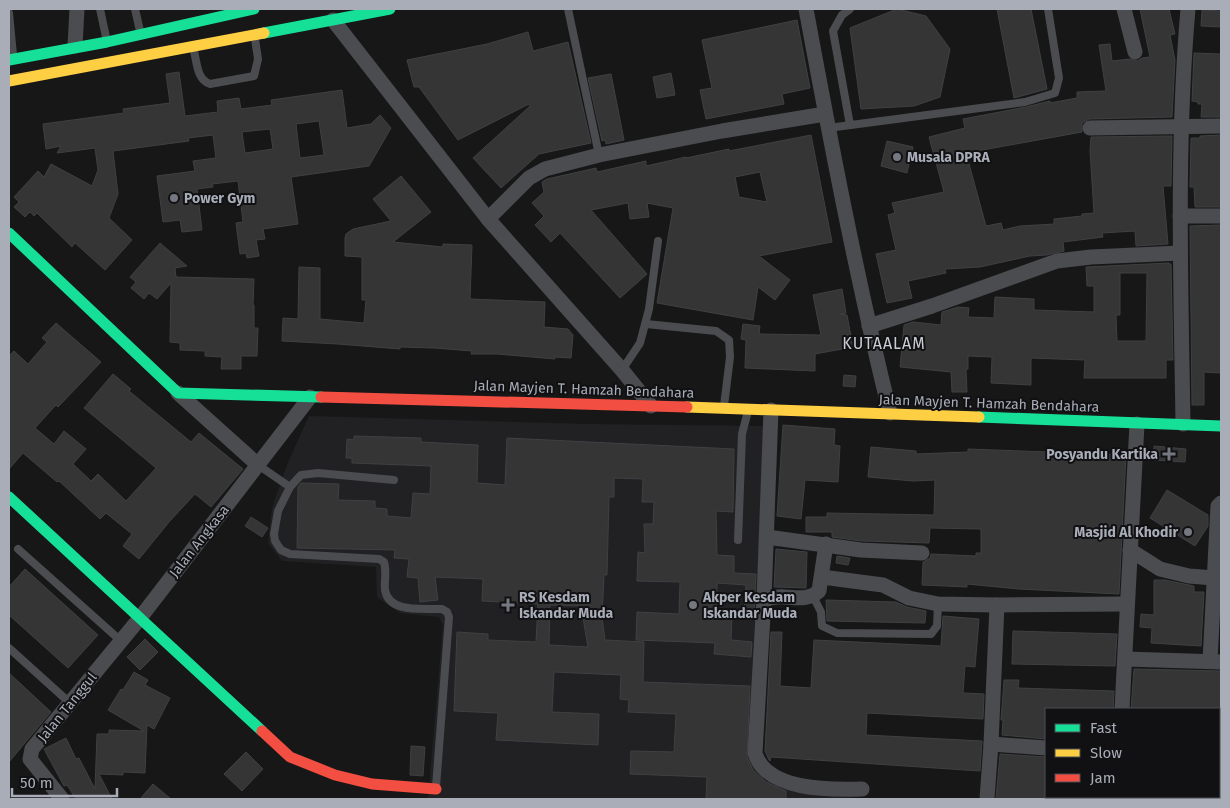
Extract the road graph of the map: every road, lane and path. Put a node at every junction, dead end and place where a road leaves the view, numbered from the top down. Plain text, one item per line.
1 (77, 9) edge
2 (100, 9) edge
3 (135, 9) edge
4 (254, 9) edge
5 (390, 9) edge
6 (568, 9) edge
7 (806, 9) edge
8 (850, 9) edge
9 (1048, 9) edge
10 (1124, 9) edge
11 (1188, 9) edge
12 (9, 12) edge
13 (332, 20) junction
14 (140, 33) junction
15 (255, 35) junction
16 (106, 42) junction
17 (75, 46) junction
18 (193, 46) junction
19 (1135, 52) dead end
20 (11, 59) edge
21 (9, 81) edge
22 (827, 121) junction
23 (850, 125) junction
24 (1221, 126) edge
25 (1182, 127) junction
26 (1090, 128) dead end
27 (598, 155) junction
28 (1180, 216) junction
29 (1221, 216) edge
30 (488, 219) junction
31 (9, 233) edge
32 (658, 241) dead end
33 (1180, 253) junction
34 (646, 324) junction
35 (869, 326) junction
36 (622, 370) junction
37 (178, 392) junction
38 (310, 397) junction
39 (651, 406) junction
40 (724, 408) junction
41 (748, 409) junction
42 (771, 410) junction
43 (890, 414) junction
44 (1137, 424) junction
45 (1183, 424) junction
46 (1221, 426) edge
47 (258, 465) junction
48 (394, 480) dead end
49 (290, 486) junction
50 (9, 497) edge
51 (1221, 503) edge
52 (767, 537) junction
53 (738, 540) dead end
54 (826, 544) junction
55 (18, 549) dead end
56 (1130, 550) junction
57 (922, 553) dead end
58 (822, 577) junction
59 (1214, 578) junction
60 (813, 596) junction
61 (764, 599) junction
62 (938, 604) junction
63 (1127, 604) junction
64 (997, 605) junction
65 (140, 618) junction
66 (121, 641) junction
67 (9, 648) edge
68 (1125, 659) junction
69 (1216, 661) edge
70 (70, 703) junction
71 (1122, 708) edge
72 (991, 744) junction
73 (1045, 748) edge
74 (862, 789) dead end
75 (435, 794) edge
76 (62, 799) edge
77 (987, 799) edge

1 - 17 street
2 - 16 lane
3 - 14 lane
4 - 14 main road
5 - 13 main road
6 - 27 lane
7 - 22 street
8 - 23 lane
9 - 23 lane
10 - 19 street
11 - 25 street
12 - 20 lane
13 - 15 main road
13 - 30 street
14 - 16 main road
15 - 18 main road
15 - 18 lane
16 - 17 main road
17 - 20 main road
18 - 21 main road
22 - 23 lane
22 - 27 street
22 - 35 street
24 - 25 street
25 - 26 street
25 - 28 street
27 - 30 street
28 - 29 street
28 - 33 street
30 - 36 street
31 - 37 main road
32 - 34 lane
33 - 35 street
33 - 45 street
34 - 36 lane
34 - 40 lane
35 - 43 street
36 - 39 street
37 - 38 main road, Jalan Mayjen T. Hamzah Bendahara
37 - 47 street
38 - 39 main road, Jalan Mayjen T. Hamzah Bendahara
38 - 47 street, Jalan Angkasa
39 - 40 main road, Jalan Mayjen T. Hamzah Bendahara
40 - 41 main road, Jalan Mayjen T. Hamzah Bendahara
41 - 42 main road, Jalan Mayjen T. Hamzah Bendahara
41 - 53 lane
42 - 43 main road, Jalan Mayjen T. Hamzah Bendahara
42 - 52 street
43 - 44 main road, Jalan Mayjen T. Hamzah Bendahara
44 - 45 main road, Jalan Mayjen T. Hamzah Bendahara
44 - 56 street
45 - 46 main road, Jalan Mayjen T. Hamzah Bendahara
47 - 49 lane
47 - 65 street, Jalan Angkasa
48 - 49 lane
49 - 75 lane
50 - 65 main road
51 - 59 street
52 - 54 street
52 - 61 street
54 - 57 street
54 - 58 street
55 - 66 lane
56 - 59 street
56 - 63 street
58 - 60 street
58 - 62 street
59 - 69 street
60 - 61 street
60 - 62 lane
61 - 74 street
62 - 64 street
63 - 64 street
63 - 68 street
64 - 72 street
65 - 66 street, Jalan Tanggul
65 - 75 main road
66 - 70 street, Jalan Tanggul
67 - 70 lane
68 - 69 street
68 - 71 street
70 - 76 street, Jalan Tanggul
72 - 73 street
72 - 77 street

